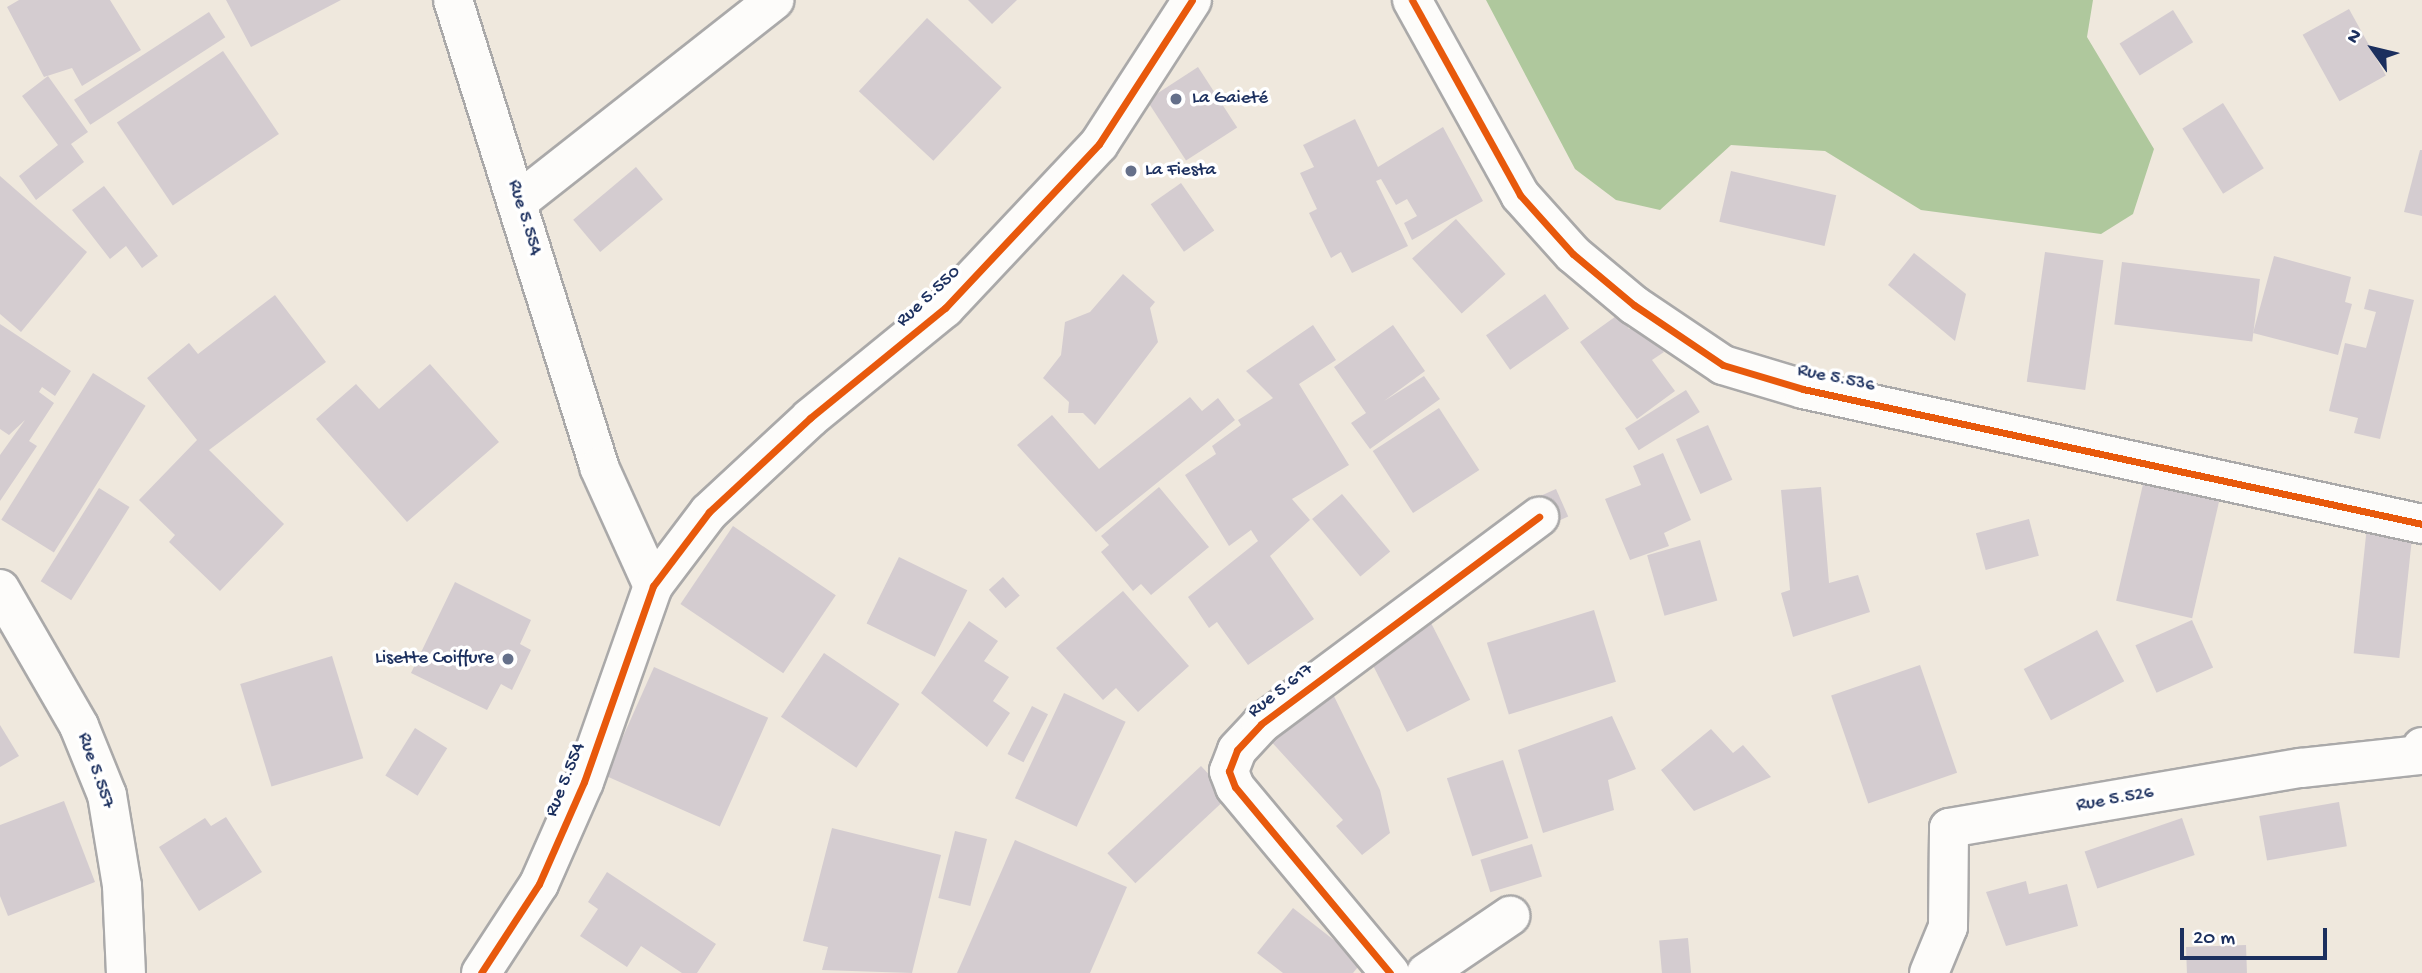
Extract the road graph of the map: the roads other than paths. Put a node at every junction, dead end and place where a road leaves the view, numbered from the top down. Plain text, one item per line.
1 (453, 0) edge
2 (774, 0) edge
3 (1192, 0) edge
4 (1412, 0) edge
5 (519, 201) junction
6 (1539, 516) dead end
7 (2422, 524) edge
8 (653, 586) junction
9 (0, 589) edge
10 (2422, 747) edge
11 (1510, 916) dead end
12 (126, 973) edge
13 (481, 973) edge
14 (1390, 973) edge
15 (1426, 973) edge
16 (1929, 973) edge

1 - 5 street, Rue 5.554
2 - 5 street
3 - 8 street, Rue 5.550
4 - 7 street, Rue 5.536
5 - 8 street, Rue 5.554
6 - 14 street, Rue 5.617
8 - 13 street, Rue 5.554
9 - 12 street, Rue 5.557
10 - 16 street, Rue 5.526
11 - 15 street

